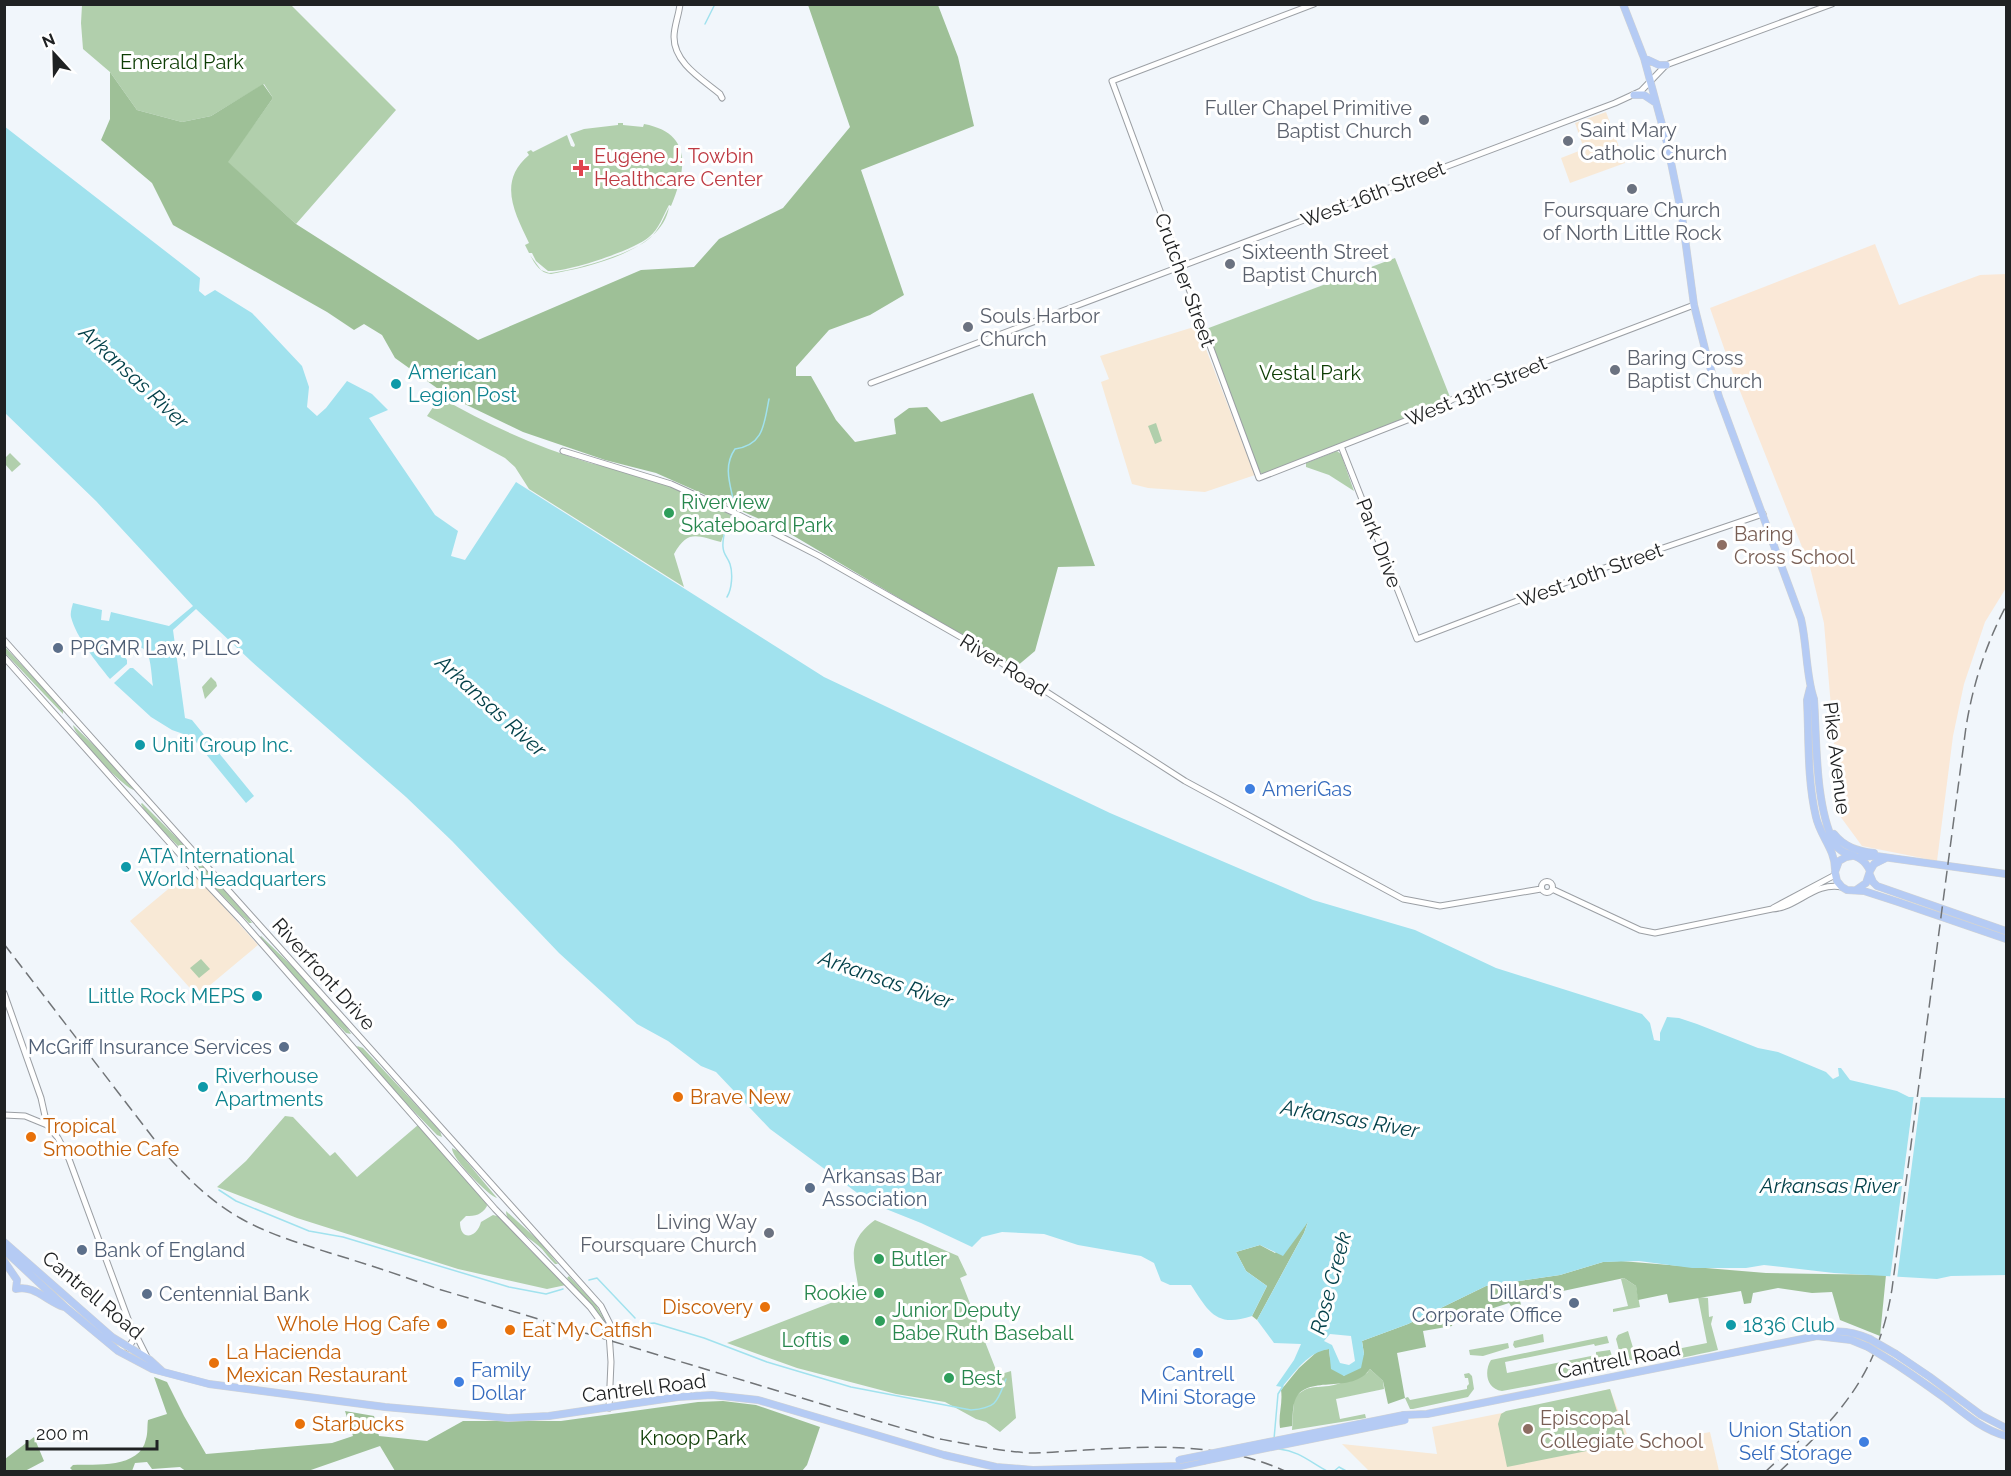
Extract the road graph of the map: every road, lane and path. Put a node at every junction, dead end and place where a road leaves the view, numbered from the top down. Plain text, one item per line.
1 (680, 4) edge
2 (1314, 4) edge
3 (1623, 4) edge
4 (1832, 4) edge
5 (1644, 58) junction
6 (1666, 65) junction
7 (1650, 80) junction
8 (1634, 95) junction
9 (722, 98) dead end
10 (1657, 104) junction
11 (1180, 266) junction
12 (1694, 305) junction
13 (871, 382) dead end
14 (1341, 446) junction
15 (563, 451) dead end
16 (1259, 478) joint
17 (1763, 514) junction
18 (1417, 639) joint
19 (4, 640) edge
20 (4, 657) edge
21 (1810, 688) junction
22 (1829, 827) junction
23 (1857, 856) junction
24 (1886, 858) junction
25 (1835, 873) junction
26 (1870, 873) junction
27 (2007, 874) edge
28 (1842, 887) junction
29 (1856, 890) junction
30 (1772, 909) junction
31 (2007, 931) edge
32 (2007, 939) edge
33 (4, 993) edge
34 (4, 1115) edge
35 (46, 1125) junction
36 (4, 1242) edge
37 (4, 1250) edge
38 (4, 1261) edge
39 (65, 1307) junction
40 (131, 1327) junction
41 (609, 1333) junction
42 (128, 1348) junction
43 (1894, 1358) junction
44 (150, 1360) junction
45 (162, 1371) junction
46 (609, 1408) junction
47 (2007, 1428) edge
48 (2007, 1436) edge

1 - 9 street
2 - 11 street, Crutcher Street
3 - 5 main road, Pike Avenue
4 - 6 street, West 16th Street
5 - 6 main road
5 - 7 main road, Pike Avenue
6 - 7 street, West 16th Street
7 - 8 street, West 16th Street
7 - 10 main road, Pike Avenue
8 - 10 main road
8 - 11 street, West 16th Street
10 - 12 main road, Pike Avenue
11 - 13 street, West 16th Street
11 - 16 street, Crutcher Street
12 - 14 street, West 13th Street
12 - 17 main road, Pike Avenue
14 - 16 street, West 13th Street
14 - 18 street, Park Drive
15 - 30 street, River Road
17 - 18 street, West 10th Street
17 - 21 main road, Pike Avenue
19 - 41 street, Riverfront Drive
20 - 41 street, Riverfront Drive
21 - 22 main road, Pike Avenue
21 - 25 main road, Pike Avenue
22 - 23 main road, Pike Avenue
22 - 24 main road
23 - 24 main road
23 - 25 main road
23 - 26 main road
24 - 26 main road
24 - 27 main road
25 - 28 main road
25 - 30 street
26 - 29 main road
26 - 31 main road
28 - 29 main road
28 - 30 street
29 - 32 main road
33 - 35 street
34 - 35 street
35 - 40 street
36 - 42 main road, Cantrell Road
37 - 39 main road, Cantrell Road
38 - 39 main road
39 - 45 main road, Cantrell Road
40 - 42 street
40 - 44 street
41 - 46 street, Riverfront Drive
42 - 44 main road, Cantrell Road
43 - 46 main road, Cantrell Road, bridge
43 - 47 main road
43 - 48 main road
44 - 45 main road, Cantrell Road
45 - 46 main road, Cantrell Road

